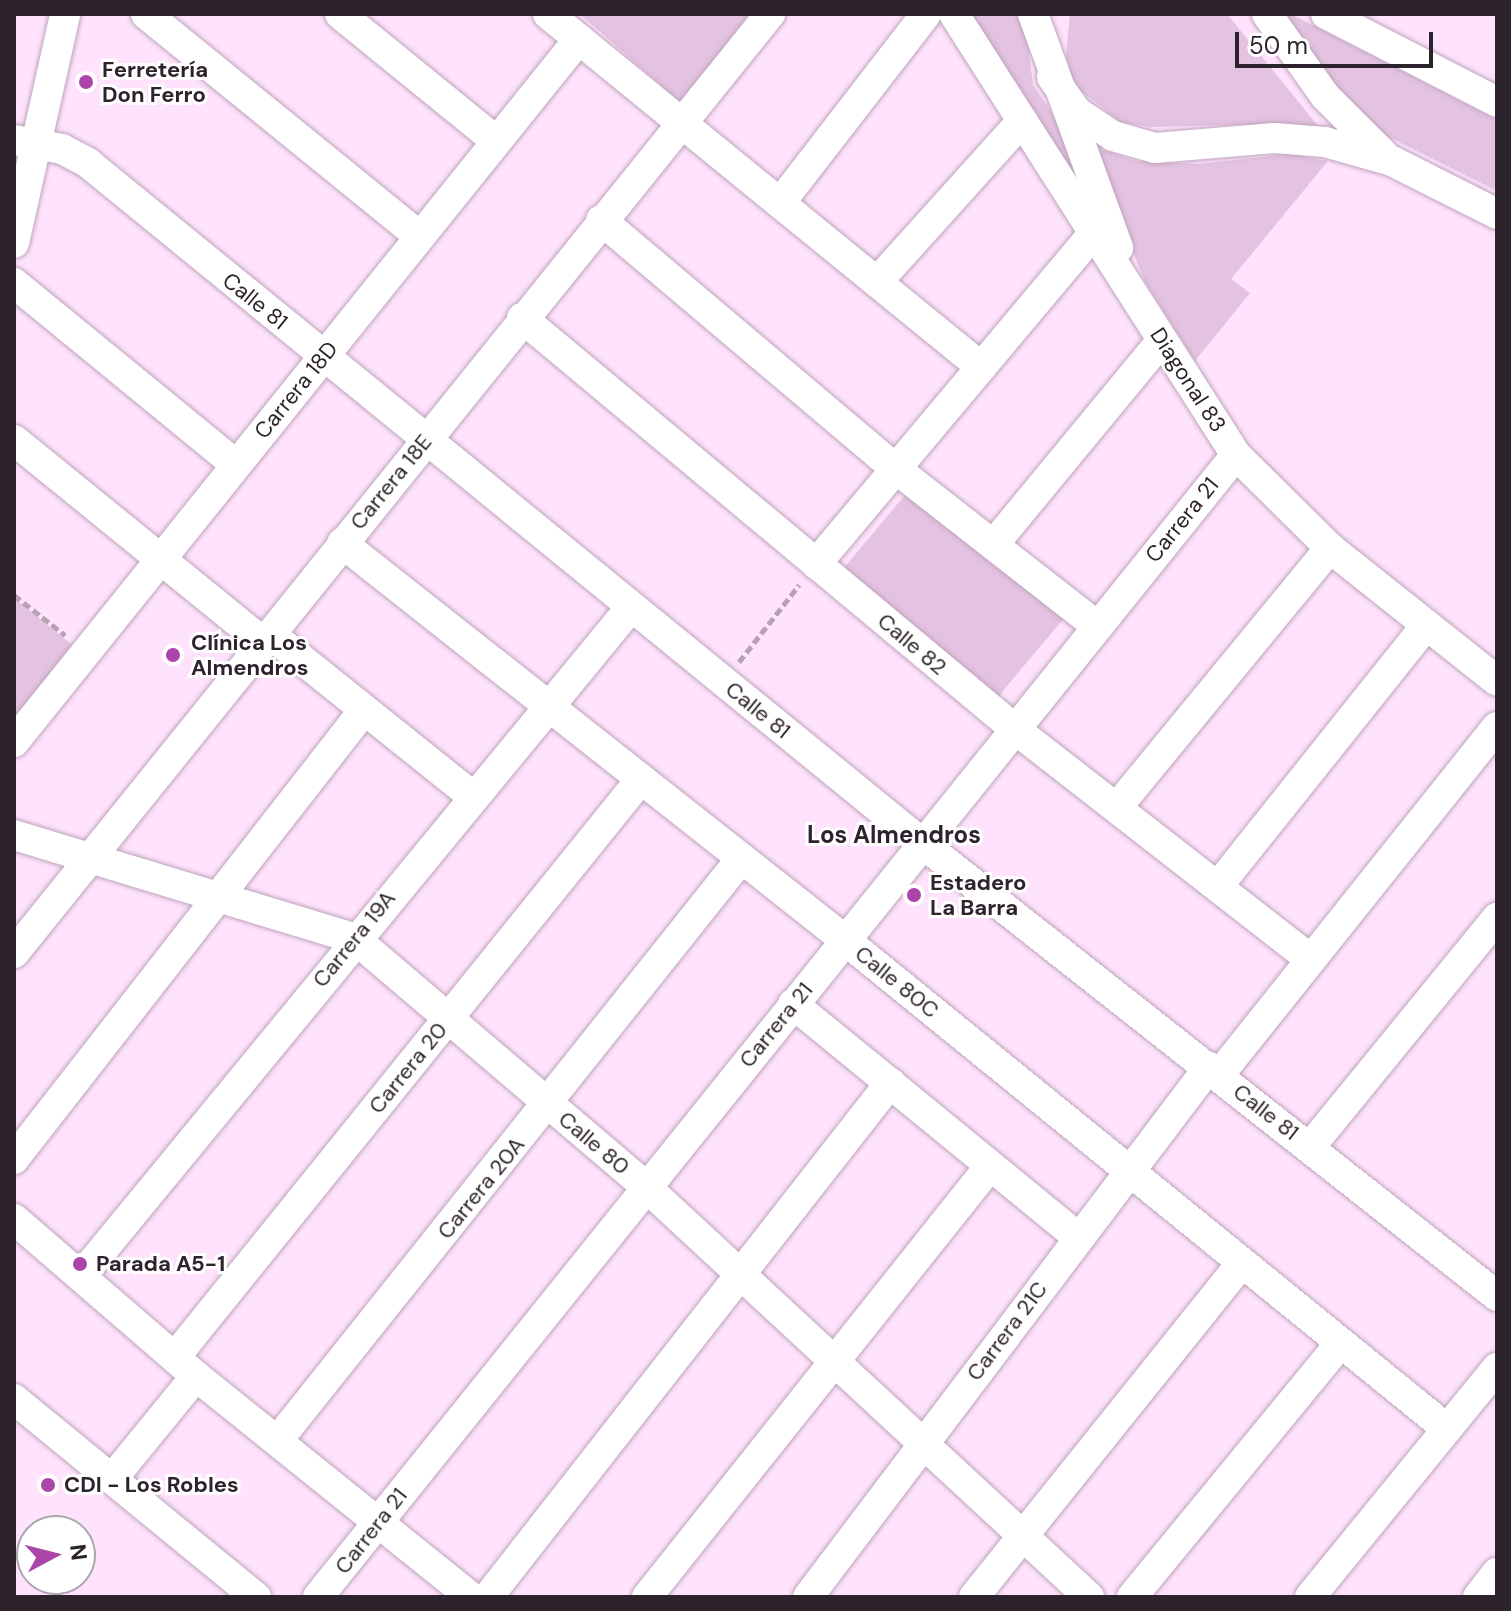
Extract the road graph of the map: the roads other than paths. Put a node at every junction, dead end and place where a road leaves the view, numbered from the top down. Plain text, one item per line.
1 (65, 14) edge
2 (146, 14) edge
3 (340, 14) edge
4 (770, 14) edge
5 (926, 14) edge
6 (954, 14) edge
7 (1033, 14) edge
8 (1044, 14) edge
9 (1267, 14) edge
10 (1326, 14) edge
11 (564, 23) edge
12 (1043, 47) junction
13 (1052, 77) junction
14 (1497, 102) edge
15 (1022, 121) junction
16 (680, 122) junction
17 (26, 129) edge
18 (496, 141) junction
19 (1392, 161) junction
20 (780, 203) junction
21 (1497, 214) edge
22 (601, 220) junction
23 (1094, 233) junction
24 (418, 235) junction
25 (14, 243) edge
26 (877, 282) junction
27 (14, 283) edge
28 (1141, 306) junction
29 (522, 318) junction
30 (1162, 340) junction
31 (323, 357) junction
32 (981, 367) junction
33 (425, 439) junction
34 (14, 440) edge
35 (1236, 455) junction
36 (236, 465) junction
37 (896, 469) junction
38 (342, 543) junction
39 (994, 544) junction
40 (1330, 548) junction
41 (162, 562) junction
42 (816, 564) junction
43 (631, 607) junction
44 (1096, 625) junction
45 (1425, 627) junction
46 (266, 638) junction
47 (1497, 681) edge
48 (546, 706) junction
49 (364, 710) junction
50 (1497, 727) edge
51 (1016, 730) junction
52 (14, 742) edge
53 (641, 779) junction
54 (472, 796) junction
55 (1118, 806) junction
56 (14, 835) edge
57 (923, 844) junction
58 (741, 859) junction
59 (90, 861) junction
60 (1218, 886) junction
61 (218, 896) junction
62 (1497, 918) edge
63 (354, 938) junction
64 (845, 940) junction
65 (14, 953) edge
66 (1310, 959) junction
67 (793, 1004) junction
68 (450, 1016) junction
69 (1214, 1071) junction
70 (890, 1083) junction
71 (548, 1104) junction
72 (1310, 1147) junction
73 (14, 1159) edge
74 (990, 1166) junction
75 (1128, 1170) junction
76 (645, 1186) junction
77 (14, 1219) edge
78 (1078, 1237) junction
79 (1241, 1264) junction
80 (739, 1271) junction
81 (82, 1275) junction
82 (1497, 1296) edge
83 (1339, 1345) junction
84 (836, 1363) junction
85 (186, 1366) junction
86 (1497, 1368) edge
87 (14, 1399) edge
88 (1446, 1428) junction
89 (278, 1440) junction
90 (924, 1443) junction
91 (112, 1479) junction
92 (378, 1521) junction
93 (1022, 1537) junction
94 (1497, 1573) edge
95 (256, 1597) edge
96 (318, 1597) edge
97 (471, 1597) edge
98 (488, 1597) edge
99 (647, 1597) edge
100 (808, 1597) edge
101 (974, 1597) edge
102 (1089, 1597) edge
103 (1132, 1597) edge
104 (1310, 1597) edge
105 (1478, 1597) edge

1 - 17 street
2 - 24 street
3 - 18 street
4 - 16 street, Carrera 18E
5 - 20 street
6 - 15 street, Diagonal 83
7 - 12 street
8 - 12 street
9 - 19 street
10 - 14 street
11 - 16 street
11 - 18 street, Carrera 18D
12 - 13 street
13 - 19 street
13 - 28 street
15 - 23 street, Diagonal 83
15 - 26 street
16 - 20 street
16 - 22 street, Carrera 18E
17 - 25 street
17 - 31 street, Calle 81
18 - 24 street, Carrera 18D
19 - 21 street
20 - 26 street
22 - 29 street, Carrera 18E
22 - 37 street
23 - 28 street, Diagonal 83
23 - 32 street
24 - 31 street, Carrera 18D
26 - 32 street
27 - 36 street
28 - 30 street, Diagonal 83
29 - 33 street, Carrera 18E
29 - 42 street, Calle 82
30 - 35 street, Diagonal 83
30 - 39 street
31 - 33 street, Calle 81
31 - 36 street, Carrera 18D
32 - 37 street
33 - 38 street, Carrera 18E
33 - 43 street, Calle 81
34 - 41 street
35 - 40 street, Diagonal 83
35 - 44 street, Carrera 21
36 - 41 street, Carrera 18D
37 - 39 street
37 - 42 street
38 - 46 street, Carrera 18E
38 - 48 street, Calle 80C
39 - 44 street
40 - 45 street, Diagonal 83
40 - 55 street
41 - 46 street
41 - 52 street, Carrera 18D
42 - 51 street, Calle 82
43 - 48 street, Carrera 19A
43 - 57 street, Calle 81
44 - 51 street, Carrera 21
45 - 47 street, Diagonal 83
45 - 60 street
46 - 49 street
46 - 59 street, Carrera 18E
48 - 53 street, Calle 80C
48 - 54 street, Carrera 19A
49 - 54 street
49 - 61 street
50 - 66 street, Carrera 21C
51 - 55 street, Calle 82
51 - 57 street, Carrera 21
53 - 58 street, Calle 80C
53 - 68 street, Carrera 20
54 - 63 street, Carrera 19A
55 - 60 street, Calle 82
56 - 59 street, Calle 80
57 - 64 street, Carrera 21
57 - 69 street, Calle 81
58 - 64 street, Calle 80C
58 - 71 street, Carrera 20A
59 - 61 street, Calle 80
59 - 65 street, Carrera 18E
60 - 66 street, Calle 82
61 - 63 street, Calle 80
61 - 73 street
62 - 72 street
63 - 68 street, Calle 80
63 - 81 street, Carrera 19A
64 - 67 street, Carrera 21
64 - 75 street, Calle 80C
66 - 69 street, Carrera 21C
67 - 70 street
67 - 76 street, Carrera 21
68 - 71 street, Calle 80
68 - 85 street, Carrera 20
69 - 72 street, Calle 81
69 - 75 street, Carrera 21C
70 - 74 street
70 - 80 street
71 - 76 street, Calle 80
71 - 89 street, Carrera 20A
72 - 82 street, Calle 81
74 - 78 street
74 - 84 street
75 - 78 street, Carrera 21C
75 - 79 street, Calle 80C
76 - 80 street, Calle 80
76 - 92 street, Carrera 21
77 - 81 street
78 - 90 street, Carrera 21C
79 - 83 street, Calle 80C
79 - 93 street
80 - 84 street, Calle 80
80 - 98 street
81 - 85 street
83 - 88 street, Calle 80C
83 - 103 street
84 - 90 street, Calle 80
84 - 99 street
85 - 89 street
85 - 91 street, Carrera 20
86 - 88 street
87 - 91 street
88 - 104 street
89 - 92 street
90 - 93 street, Calle 80
90 - 100 street, Carrera 21C
91 - 95 street
92 - 96 street, Carrera 21
92 - 97 street
93 - 101 street
93 - 102 street, Calle 80
94 - 105 street

